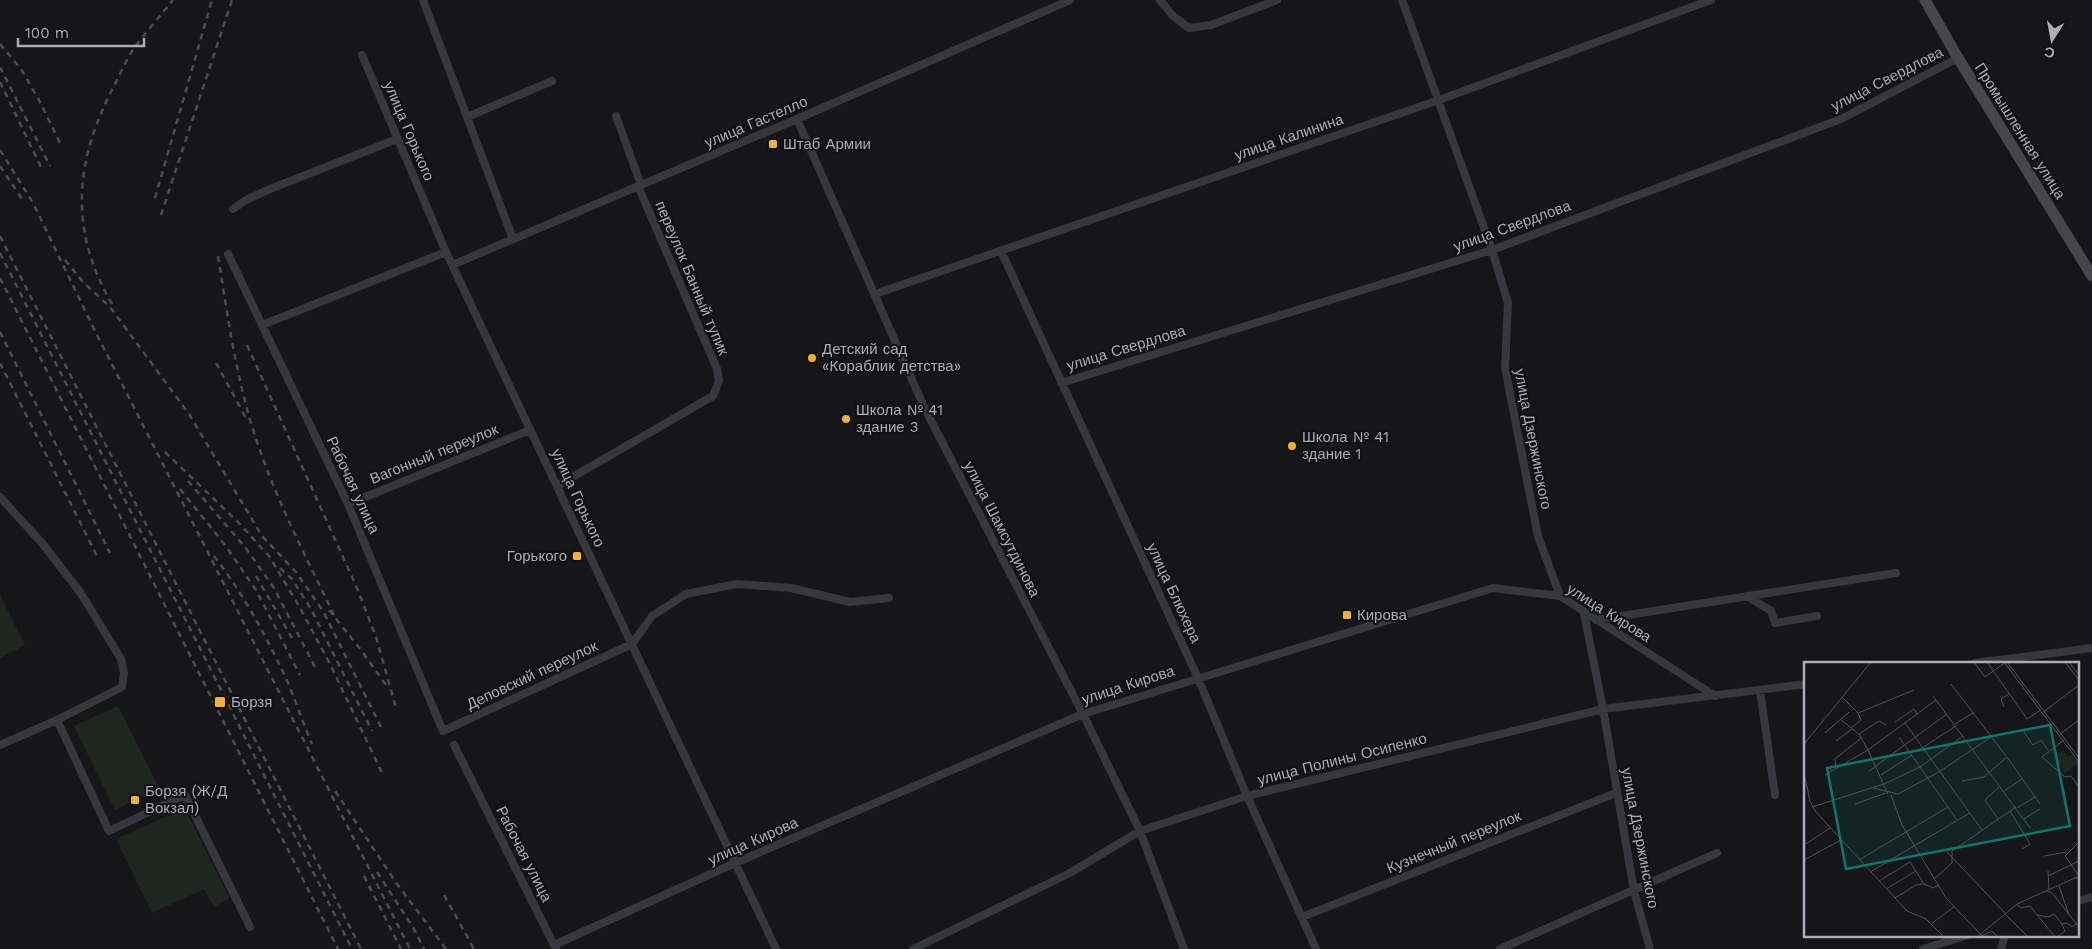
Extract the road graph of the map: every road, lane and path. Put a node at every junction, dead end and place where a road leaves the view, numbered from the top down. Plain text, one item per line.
1 (423, 0) edge
2 (1070, 0) edge
3 (1160, 0) edge
4 (1277, 0) edge
5 (1402, 0) edge
6 (1710, 0) edge
7 (1925, 0) edge
8 (362, 55) dead end
9 (1958, 58) junction
10 (552, 81) dead end
11 (1439, 100) junction
12 (616, 116) dead end
13 (467, 117) junction
14 (797, 120) junction
15 (398, 139) junction
16 (640, 186) junction
17 (233, 209) dead end
18 (513, 239) junction
19 (1492, 250) junction
20 (1001, 251) junction
21 (446, 252) junction
22 (228, 254) dead end
23 (452, 265) junction
24 (2092, 275) edge
25 (875, 294) junction
26 (262, 325) junction
27 (1061, 383) junction
28 (530, 430) junction
29 (557, 486) junction
30 (0, 497) edge
31 (348, 504) junction
32 (1896, 573) dead end
33 (1560, 596) junction
34 (1748, 596) junction
35 (889, 598) dead end
36 (1584, 613) junction
37 (1817, 616) dead end
38 (1596, 620) junction
39 (632, 644) junction
40 (2092, 648) edge
41 (1983, 662) edge
42 (1198, 678) junction
43 (1804, 684) edge
44 (1760, 690) junction
45 (1715, 696) junction
46 (1603, 709) junction
47 (1082, 714) junction
48 (57, 720) junction
49 (443, 731) joint
50 (0, 745) edge
51 (454, 745) dead end
52 (1616, 793) junction
53 (1775, 795) dead end
54 (1247, 796) junction
55 (1140, 831) junction
56 (1718, 853) dead end
57 (736, 863) junction
58 (1634, 891) junction
59 (1302, 917) junction
60 (250, 927) dead end
61 (1965, 936) edge
62 (2005, 936) edge
63 (555, 947) edge
64 (776, 949) edge
65 (913, 949) edge
66 (1184, 949) edge
67 (1316, 949) edge
68 (1500, 949) edge
69 (1650, 949) edge
70 (1923, 949) edge
71 (2001, 949) edge

1 - 13 street
2 - 14 street, улица Гастелло
3 - 4 street
5 - 11 street, улица Дзержинского
6 - 11 street, улица Калинина
7 - 9 main road, Промышленная улица
8 - 15 street, улица Горького
9 - 19 street, улица Свердлова
9 - 24 main road, Промышленная улица
10 - 13 street
11 - 19 street, улица Дзержинского
11 - 20 street, улица Калинина
12 - 16 street, переулок Банный тупик
13 - 18 street
14 - 16 street, улица Гастелло
14 - 25 street, улица Шамсутдинова
15 - 17 street
15 - 21 street, улица Горького
16 - 18 street, улица Гастелло
16 - 29 street, переулок Банный тупик
18 - 23 street, улица Гастелло
19 - 27 street, улица Свердлова
19 - 33 street, улица Дзержинского
20 - 25 street, улица Калинина
20 - 27 street, улица Блюхера
21 - 23 street, улица Горького
21 - 26 street
22 - 26 street, Рабочая улица
23 - 28 street, улица Горького
25 - 47 street, улица Шамсутдинова
26 - 31 street, Рабочая улица
27 - 42 street, улица Блюхера
28 - 29 street, улица Горького
28 - 31 street, Вагонный переулок
29 - 39 street, улица Горького
30 - 48 street
31 - 49 street, Рабочая улица
32 - 34 street
33 - 36 street, улица Кирова
33 - 42 street, улица Кирова
34 - 37 street
34 - 38 street
35 - 39 street
36 - 38 street, улица Кирова
36 - 46 street, улица Дзержинского
38 - 45 street, улица Кирова
39 - 49 street, Деповский переулок
39 - 57 street, улица Горького
40 - 41 street
42 - 47 street, улица Кирова
42 - 54 street, улица Блюхера
43 - 44 street, улица Полины Осипенко
44 - 45 street, улица Полины Осипенко
44 - 53 street
45 - 46 street, улица Полины Осипенко
46 - 52 street, улица Дзержинского
46 - 54 street, улица Полины Осипенко
47 - 55 street, улица Шамсутдинова
47 - 57 street, улица Кирова
48 - 50 street
48 - 60 street
51 - 63 street, Рабочая улица
52 - 58 street, улица Дзержинского
52 - 59 street, Кузнечный переулок
54 - 55 street, улица Полины Осипенко
54 - 59 street, улица Блюхера
55 - 65 street, улица Полины Осипенко
55 - 66 street, улица Шамсутдинова
56 - 58 street
57 - 63 street, улица Кирова
57 - 64 street, улица Горького
58 - 68 street
58 - 69 street, улица Дзержинского
59 - 67 street, улица Блюхера
61 - 70 street
62 - 71 street

